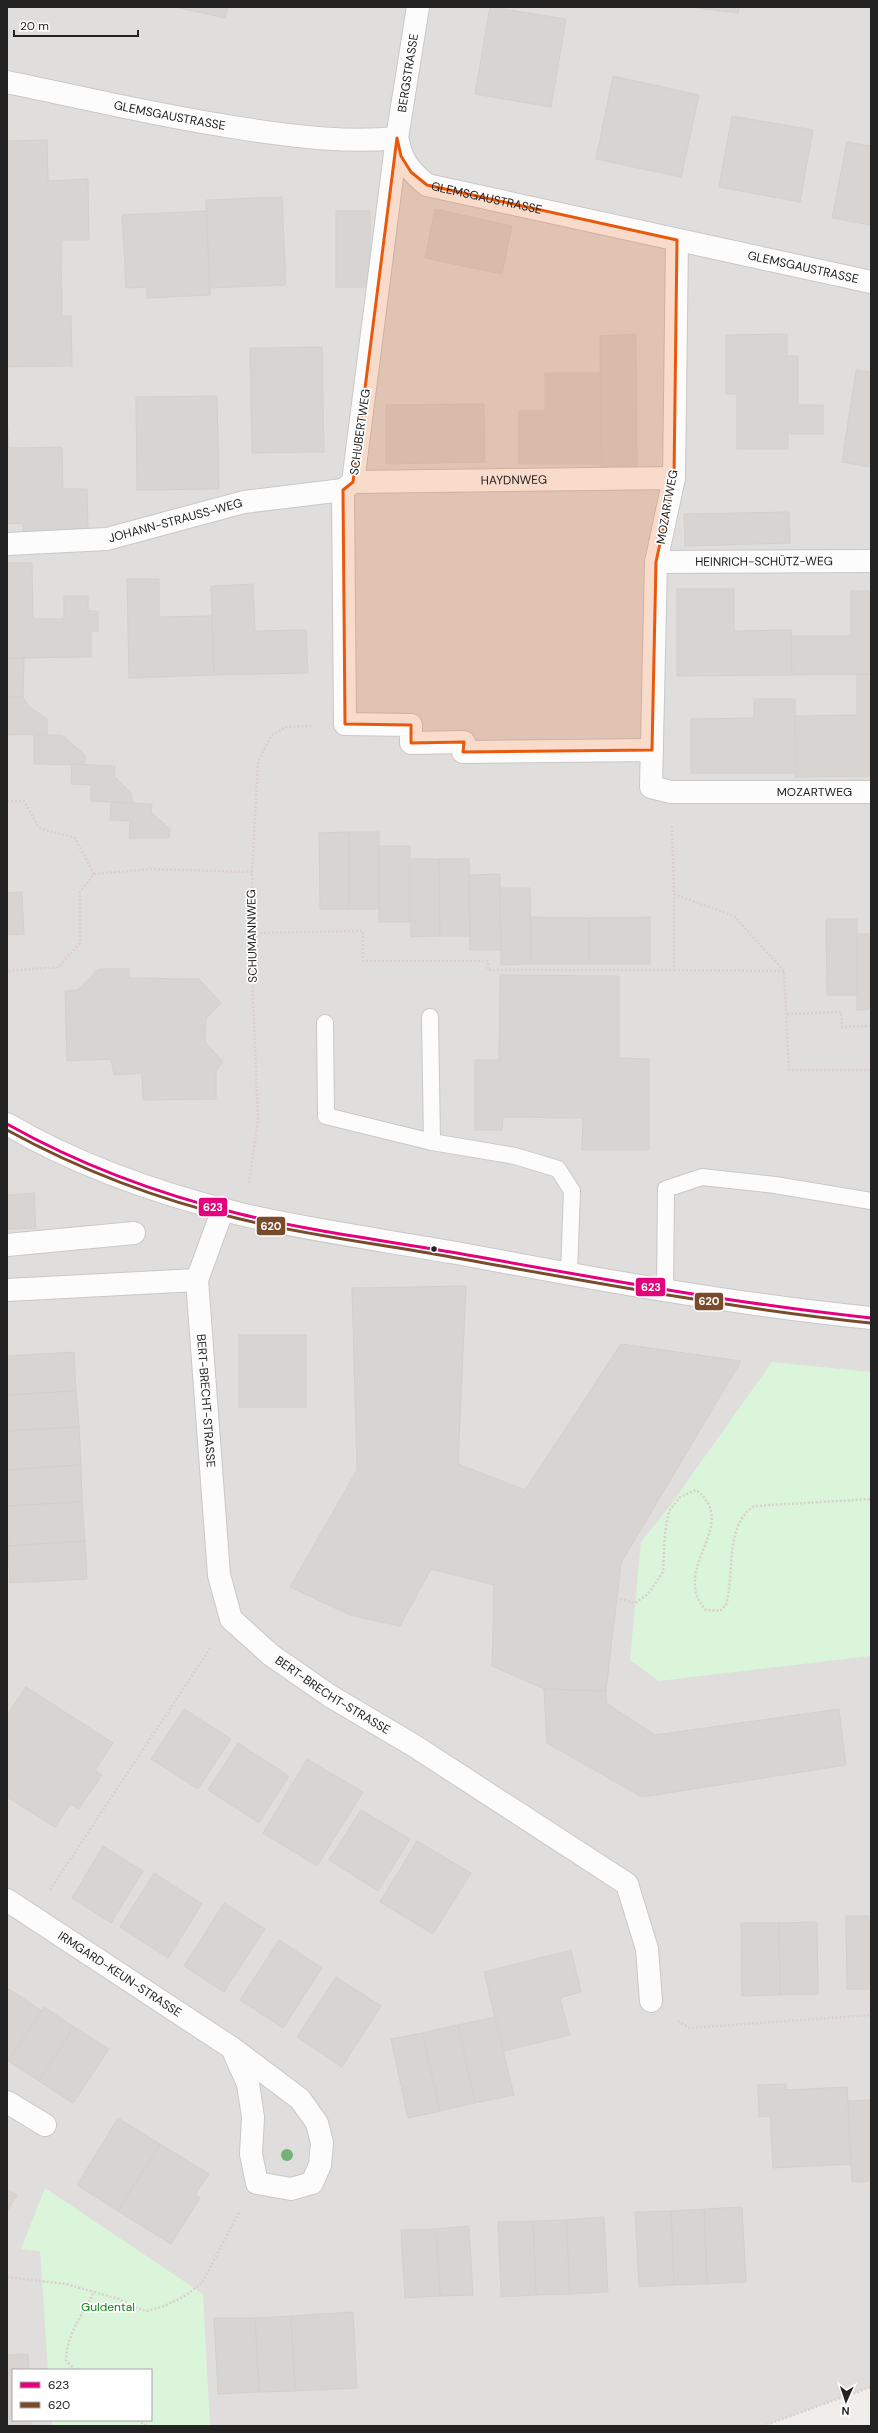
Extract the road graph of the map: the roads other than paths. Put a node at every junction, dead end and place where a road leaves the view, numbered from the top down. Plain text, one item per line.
1 (418, 7) edge
2 (7, 82) edge
3 (397, 138) junction
4 (677, 240) junction
5 (871, 282) edge
6 (674, 478) junction
7 (348, 486) junction
8 (7, 544) edge
9 (871, 561) edge
10 (656, 562) junction
11 (652, 750) junction
12 (871, 792) edge
13 (430, 1017) dead end
14 (326, 1023) dead end
15 (7, 1124) edge
16 (432, 1142) junction
17 (871, 1201) edge
18 (232, 1211) junction
19 (134, 1233) dead end
20 (7, 1245) edge
21 (569, 1274) junction
22 (197, 1280) junction
23 (665, 1289) junction
24 (7, 1290) edge
25 (871, 1318) edge
26 (7, 1900) edge
27 (651, 2001) road end
28 (232, 2048) junction
29 (7, 2102) edge
30 (45, 2125) dead end

1 - 3 street, BERGSTRASSE
2 - 3 street, GLEMSGAUSTRASSE
3 - 4 street, GLEMSGAUSTRASSE
3 - 7 street, SCHUBERTWEG
4 - 5 street, GLEMSGAUSTRASSE
4 - 6 street, MOZARTWEG
6 - 7 street, HAYDNWEG
6 - 10 street, MOZARTWEG
7 - 8 street, JOHANN-STRAUSS-WEG
7 - 11 street, SCHUBERTWEG
9 - 10 street, HEINRICH-SCHÜTZ-WEG
10 - 11 street, MOZARTWEG
11 - 12 street, MOZARTWEG
13 - 16 lane
14 - 16 lane
15 - 18 street
16 - 21 lane
17 - 23 lane
18 - 21 street
18 - 22 street
19 - 20 street
21 - 23 street
22 - 24 street
22 - 27 street, BERT-BRECHT-STRASSE
23 - 25 street
26 - 28 street, IRMGARD-KEUN-STRASSE
28 - 28 street, IRMGARD-KEUN-STRASSE
29 - 30 street

